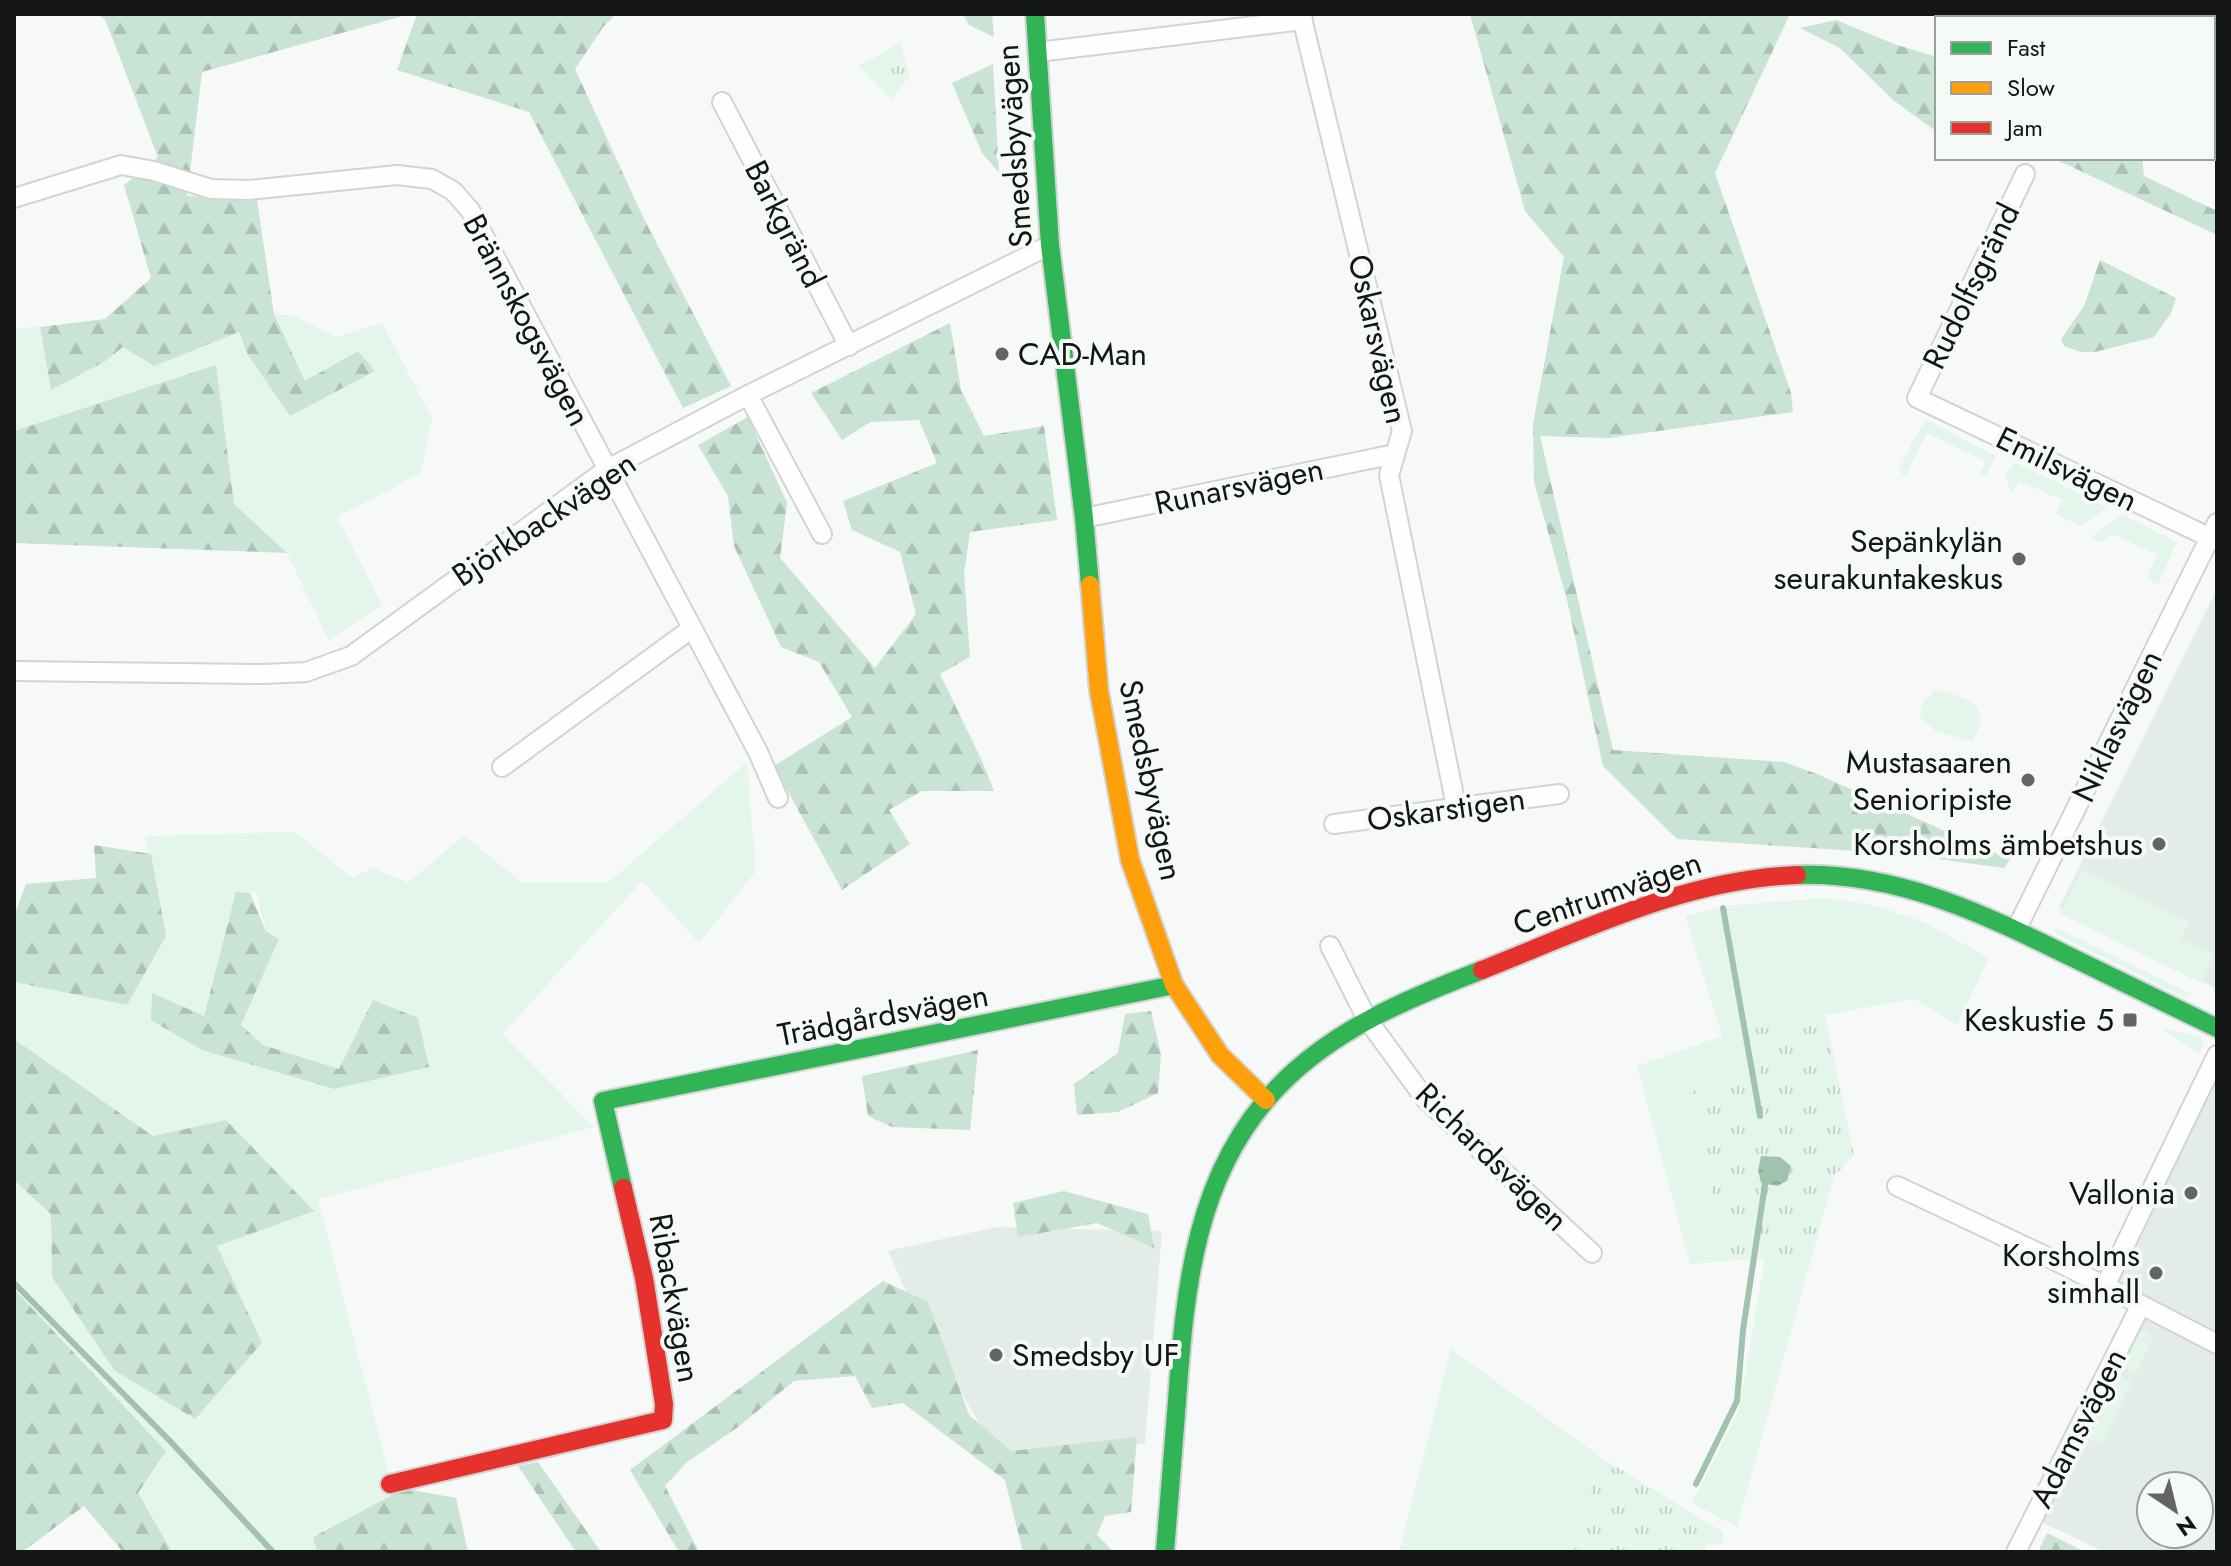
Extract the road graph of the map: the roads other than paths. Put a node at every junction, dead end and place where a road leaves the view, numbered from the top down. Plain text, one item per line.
1 (1035, 14) edge
2 (1302, 17) edge
3 (1038, 52) junction
4 (722, 102) dead end
5 (2025, 174) dead end
6 (14, 198) edge
7 (1050, 245) junction
8 (849, 346) junction
9 (748, 395) junction
10 (1917, 398) joint
11 (1395, 454) junction
12 (606, 470) junction
13 (1084, 518) junction
14 (822, 534) dead end
15 (2215, 534) edge
16 (691, 629) junction
17 (14, 671) edge
18 (502, 767) dead end
19 (1559, 794) dead end
20 (778, 798) dead end
21 (1456, 806) junction
22 (1334, 824) dead end
23 (2016, 930) junction
24 (1330, 946) dead end
25 (1174, 985) junction
26 (1367, 1019) junction
27 (2217, 1028) edge
28 (2217, 1055) edge
29 (1266, 1100) junction
30 (603, 1101) joint
31 (1897, 1186) dead end
32 (1592, 1253) dead end
33 (2105, 1286) junction
34 (2141, 1305) junction
35 (2217, 1344) edge
36 (390, 1484) dead end
37 (1165, 1552) edge
38 (2016, 1552) edge

1 - 3 main road, Smedsbyvägen
2 - 3 street
2 - 11 street, Oskarsvägen
3 - 7 main road, Smedsbyvägen
4 - 8 street, Barkgränd
5 - 10 street, Rudolfsgränd
6 - 12 street, Brännskogsvägen
7 - 8 street, Björkbackvägen
7 - 13 main road, Smedsbyvägen
8 - 9 street, Björkbackvägen
9 - 12 street, Björkbackvägen
9 - 14 street
10 - 15 street, Emilsvägen
11 - 13 street, Runarsvägen
11 - 21 street, Oskarsvägen
12 - 16 street, Brännskogsvägen
12 - 17 street, Björkbackvägen
13 - 25 main road, Smedsbyvägen
15 - 23 street, Niklasvägen
16 - 18 street
16 - 20 street, Brännskogsvägen
19 - 21 street, Oskarstigen
21 - 22 street, Oskarstigen
23 - 26 main road, Centrumvägen
23 - 27 main road, Centrumvägen
24 - 26 street
25 - 29 main road, Smedsbyvägen
25 - 30 main road, Trädgårdsvägen
26 - 29 main road, Centrumvägen
26 - 32 street, Richardsvägen
28 - 33 street
29 - 37 main road
30 - 36 main road, Ribackvägen
31 - 33 street
33 - 34 street
34 - 35 street
34 - 38 street, Adamsvägen

